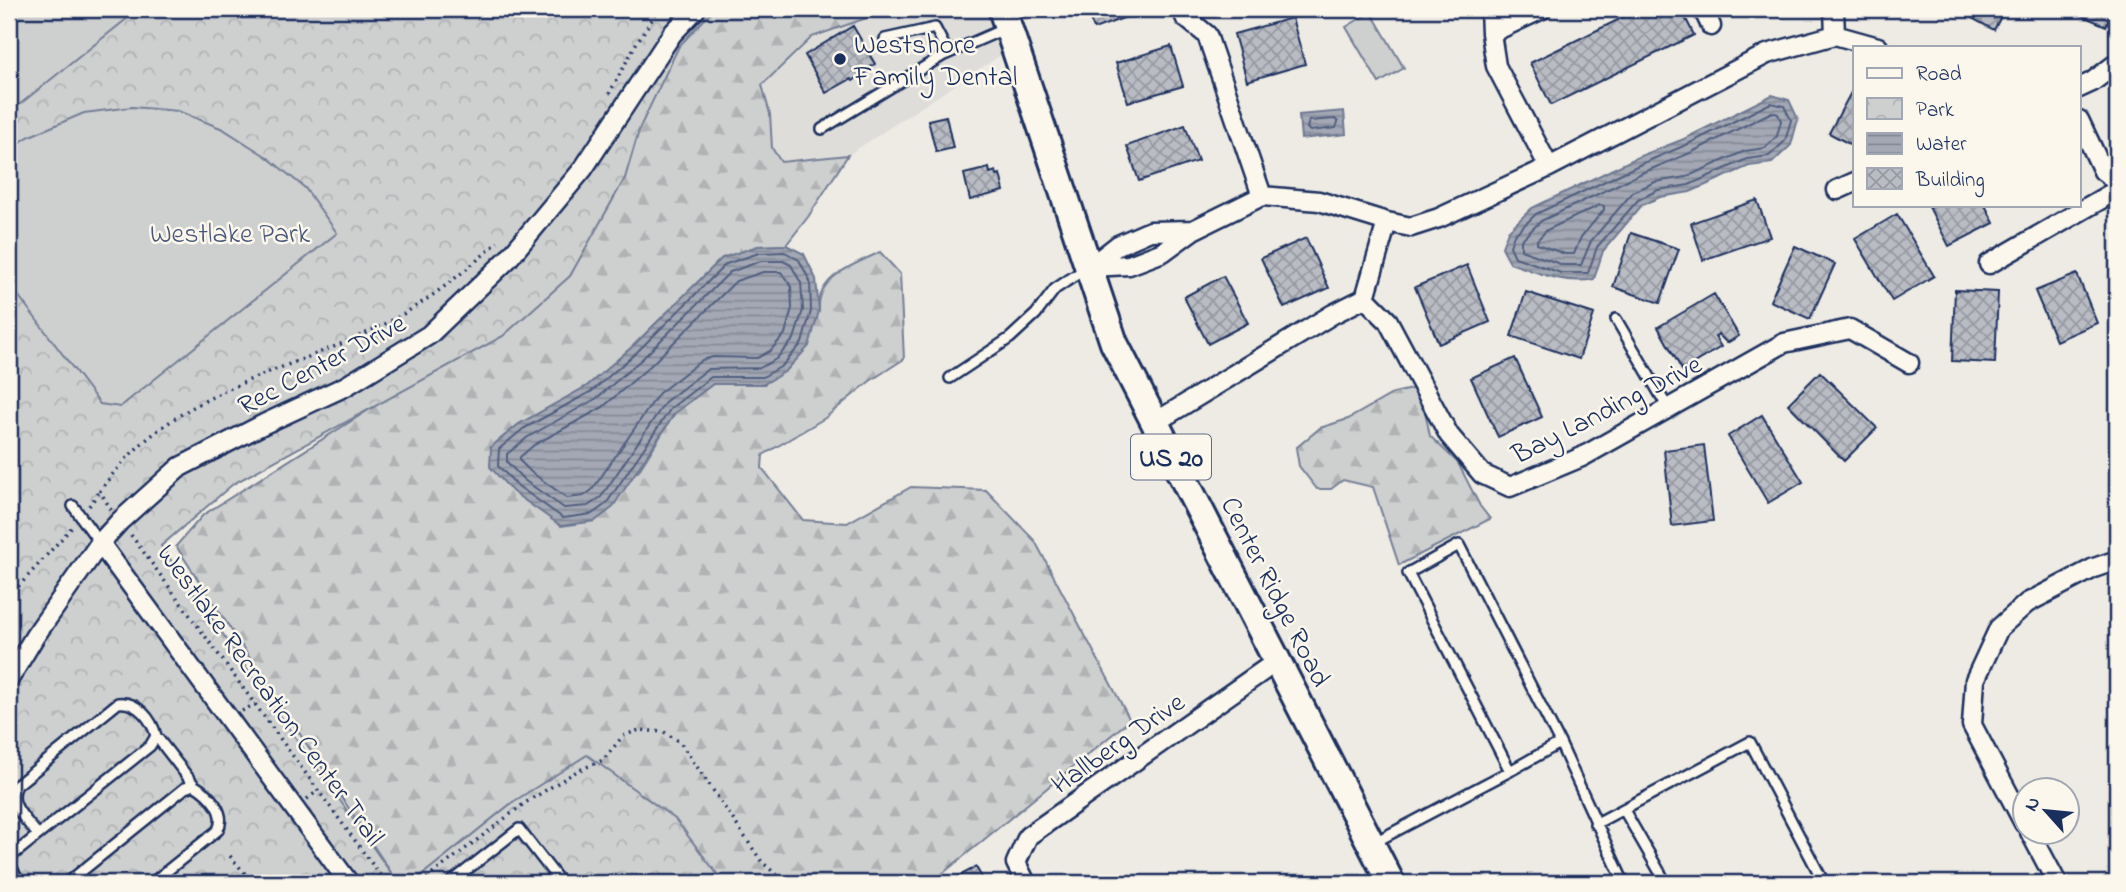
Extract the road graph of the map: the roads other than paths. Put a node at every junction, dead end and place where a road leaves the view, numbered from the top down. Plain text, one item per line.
1 (696, 9) edge
2 (1183, 9) edge
3 (1490, 9) edge
4 (1542, 9) edge
5 (1703, 9) edge
6 (1835, 9) edge
7 (1006, 18) edge
8 (1711, 26) dead end
9 (1491, 33) junction
10 (1835, 35) junction
11 (885, 39) dead end
12 (1874, 46) edge
13 (948, 53) junction
14 (2117, 63) edge
15 (2080, 88) edge
16 (2080, 122) edge
17 (822, 129) dead end
18 (1549, 167) junction
19 (2117, 181) edge
20 (1853, 183) edge
21 (1837, 190) dead end
22 (2117, 190) edge
23 (1262, 196) junction
24 (1387, 222) junction
25 (1989, 264) dead end
26 (1090, 267) junction
27 (1365, 298) junction
28 (1616, 319) dead end
29 (1909, 363) dead end
30 (950, 378) dead end
31 (1668, 408) junction
32 (1154, 423) junction
33 (74, 506) dead end
34 (100, 544) junction
35 (2117, 560) edge
36 (1277, 661) junction
37 (9, 679) edge
38 (156, 736) junction
39 (1560, 743) junction
40 (1510, 771) junction
41 (194, 785) junction
42 (2010, 795) edge
43 (1624, 810) junction
44 (1595, 824) junction
45 (38, 835) junction
46 (1371, 844) junction
47 (2037, 846) edge
48 (9, 858) edge
49 (9, 872) edge
50 (14, 883) edge
51 (67, 883) edge
52 (152, 883) edge
53 (349, 883) edge
54 (450, 883) edge
55 (561, 883) edge
56 (1026, 883) edge
57 (1391, 883) edge
58 (1624, 883) edge
59 (1665, 883) edge
60 (1824, 883) edge
61 (2057, 883) edge

1 - 34 street, Rec Center Drive
2 - 23 street
3 - 9 street
4 - 9 street
5 - 8 street
6 - 10 street
7 - 13 lane
7 - 26 main road, Center Ridge Road / US 20
9 - 18 street
10 - 12 street
10 - 18 street
11 - 13 lane
13 - 17 lane
14 - 15 street
16 - 19 street
18 - 24 street
20 - 21 street
22 - 25 street
23 - 24 street
23 - 26 street
24 - 27 street
26 - 30 lane
26 - 32 main road, Center Ridge Road / US 20
27 - 31 street, Bay Landing Drive
27 - 32 street
28 - 31 lane
29 - 31 street, Bay Landing Drive
32 - 36 main road, Center Ridge Road / US 20
33 - 34 lane
34 - 37 street, Rec Center Drive
34 - 53 street
35 - 42 street
36 - 46 main road, Center Ridge Road / US 20
36 - 56 street, Hallberg Drive
38 - 41 lane
38 - 45 lane
38 - 45 lane
39 - 40 lane
39 - 40 lane
39 - 44 lane
40 - 46 lane
41 - 51 lane
41 - 52 lane
43 - 44 lane
43 - 59 lane
43 - 60 lane
44 - 58 lane
45 - 48 lane
46 - 57 main road, Center Ridge Road / US 20
47 - 61 street
49 - 50 street
54 - 55 lane

